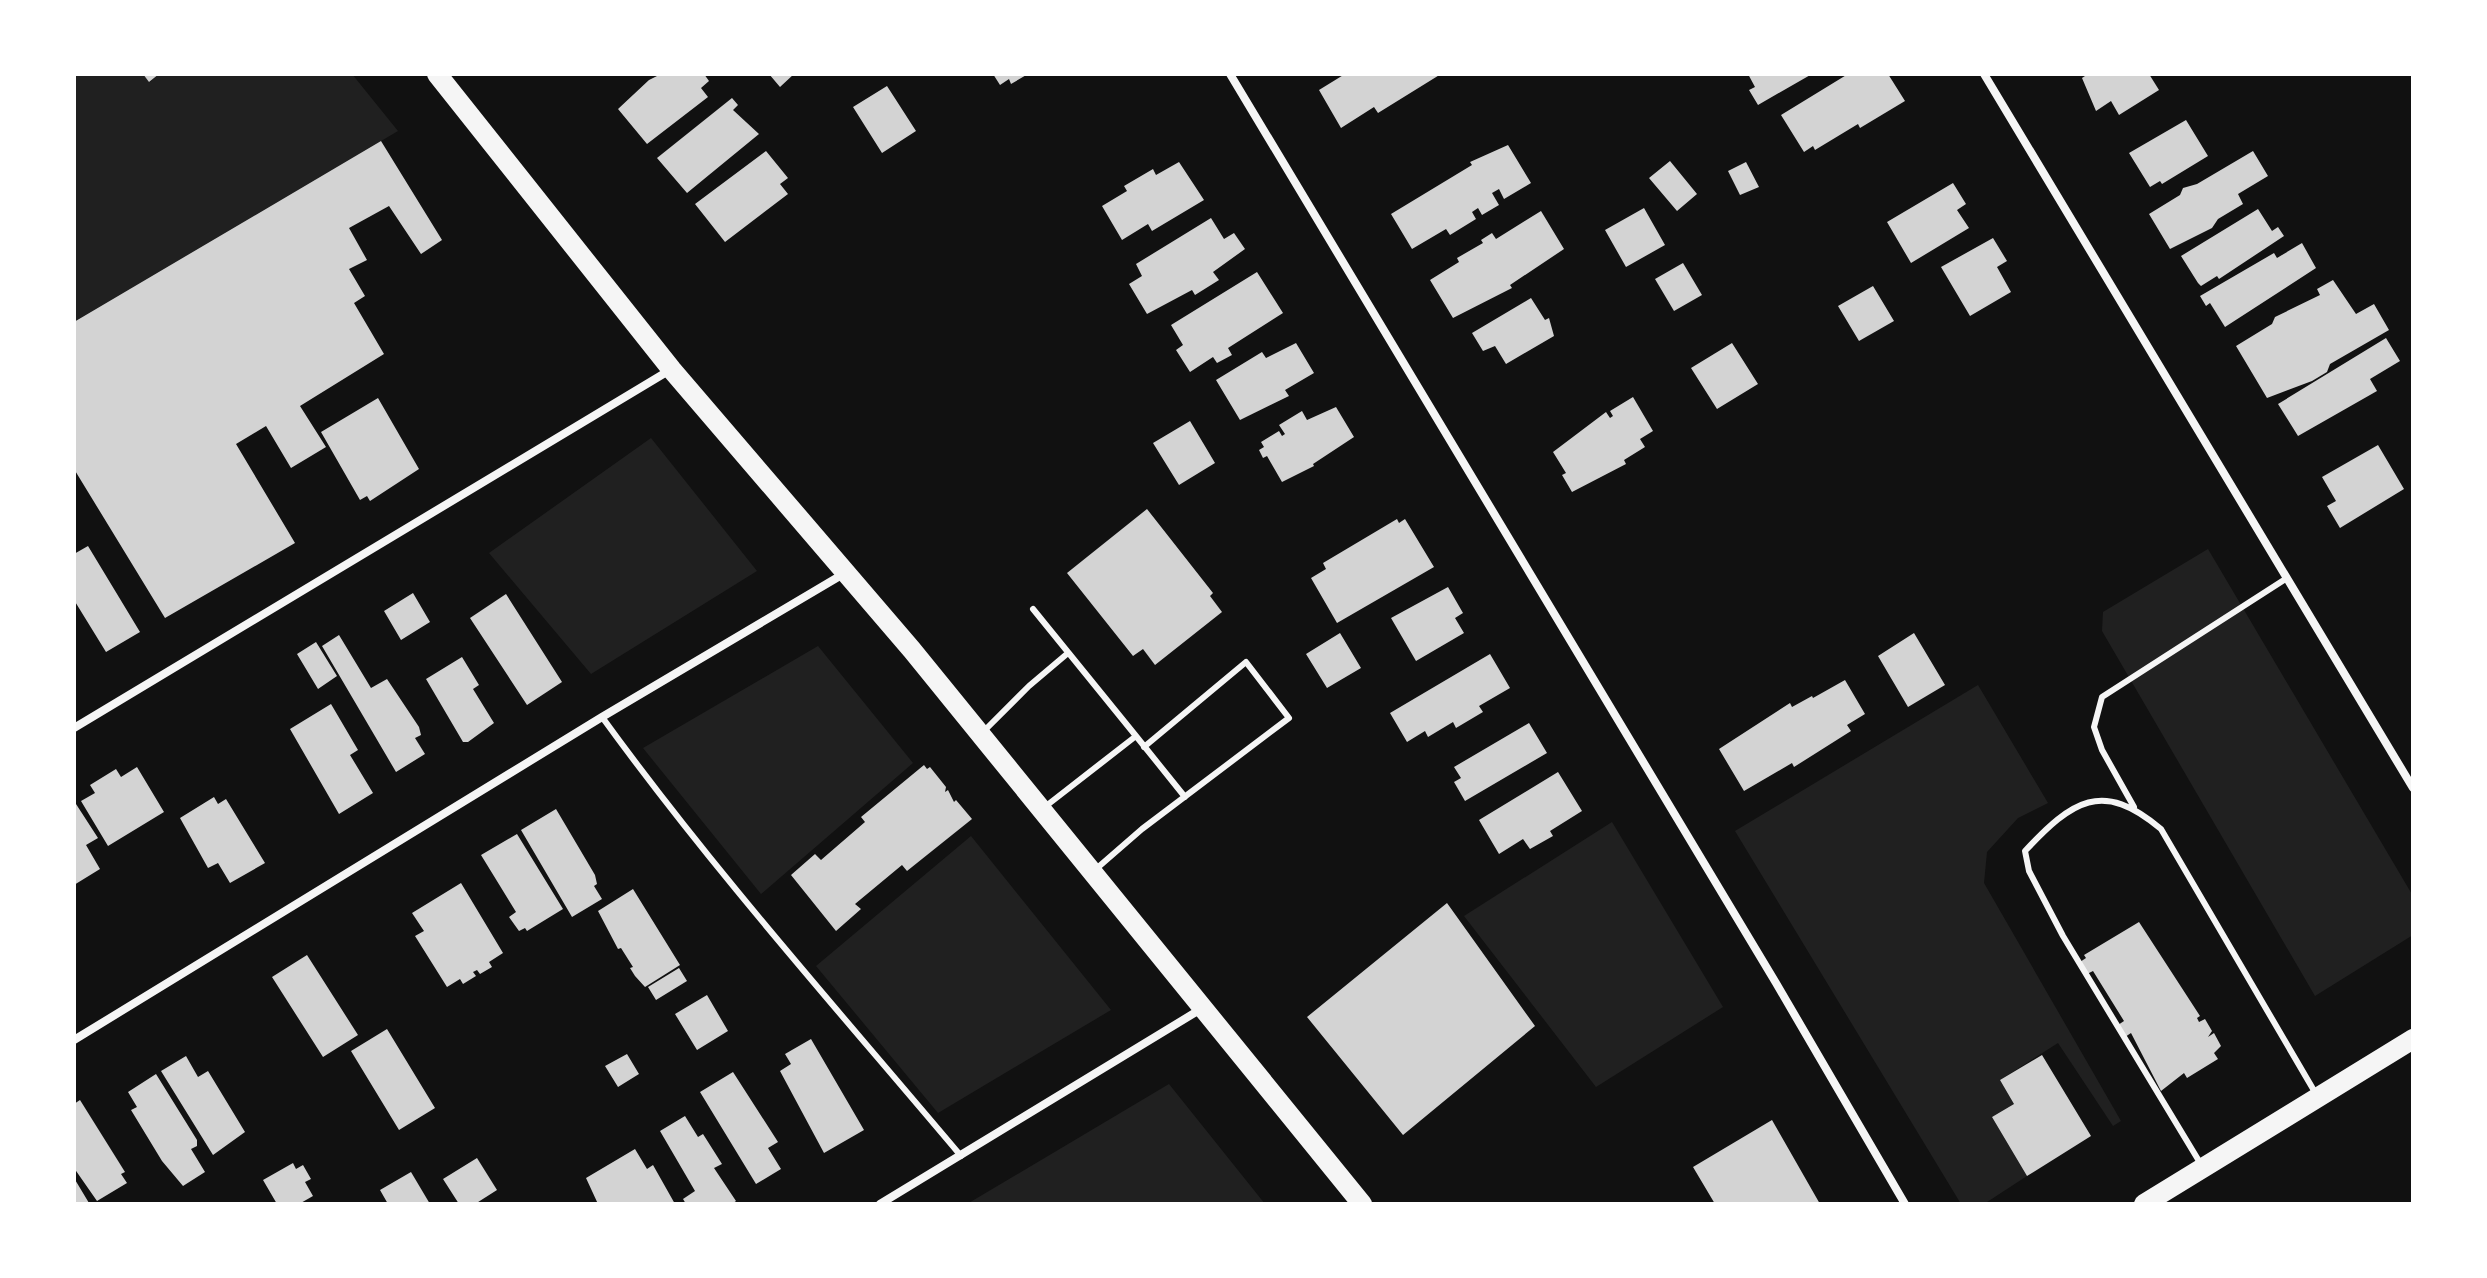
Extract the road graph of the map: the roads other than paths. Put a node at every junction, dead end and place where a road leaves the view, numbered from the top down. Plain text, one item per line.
1 (437, 74) edge
2 (1230, 74) edge
3 (1984, 74) edge
4 (672, 370) junction
5 (845, 573) junction
6 (2287, 578) junction
7 (1033, 609) dead end
8 (1068, 653) junction
9 (602, 717) junction
10 (74, 728) edge
11 (981, 735) junction
12 (1136, 736) junction
13 (1144, 747) junction
14 (2413, 788) edge
15 (1185, 797) junction
16 (2134, 807) junction
17 (1042, 810) junction
18 (1093, 871) junction
19 (1203, 1008) junction
20 (2413, 1039) edge
21 (74, 1040) edge
22 (2318, 1097) junction
23 (961, 1156) junction
24 (2203, 1168) junction
25 (880, 1204) edge
26 (1362, 1204) edge
27 (1905, 1204) edge
28 (2144, 1204) edge

1 - 4 main road
2 - 27 street
3 - 6 street
4 - 5 main road
4 - 10 street
5 - 9 street
5 - 11 main road
6 - 14 street
6 - 16 lane
7 - 8 lane
8 - 11 lane
8 - 12 lane
9 - 21 street
9 - 23 lane
11 - 17 main road
12 - 13 lane
12 - 17 lane
13 - 15 lane
13 - 15 lane
15 - 18 lane
16 - 22 lane
16 - 24 lane
17 - 18 main road
18 - 19 main road
19 - 23 street
19 - 26 main road
20 - 22 main road
22 - 24 main road
23 - 25 street
24 - 28 main road

